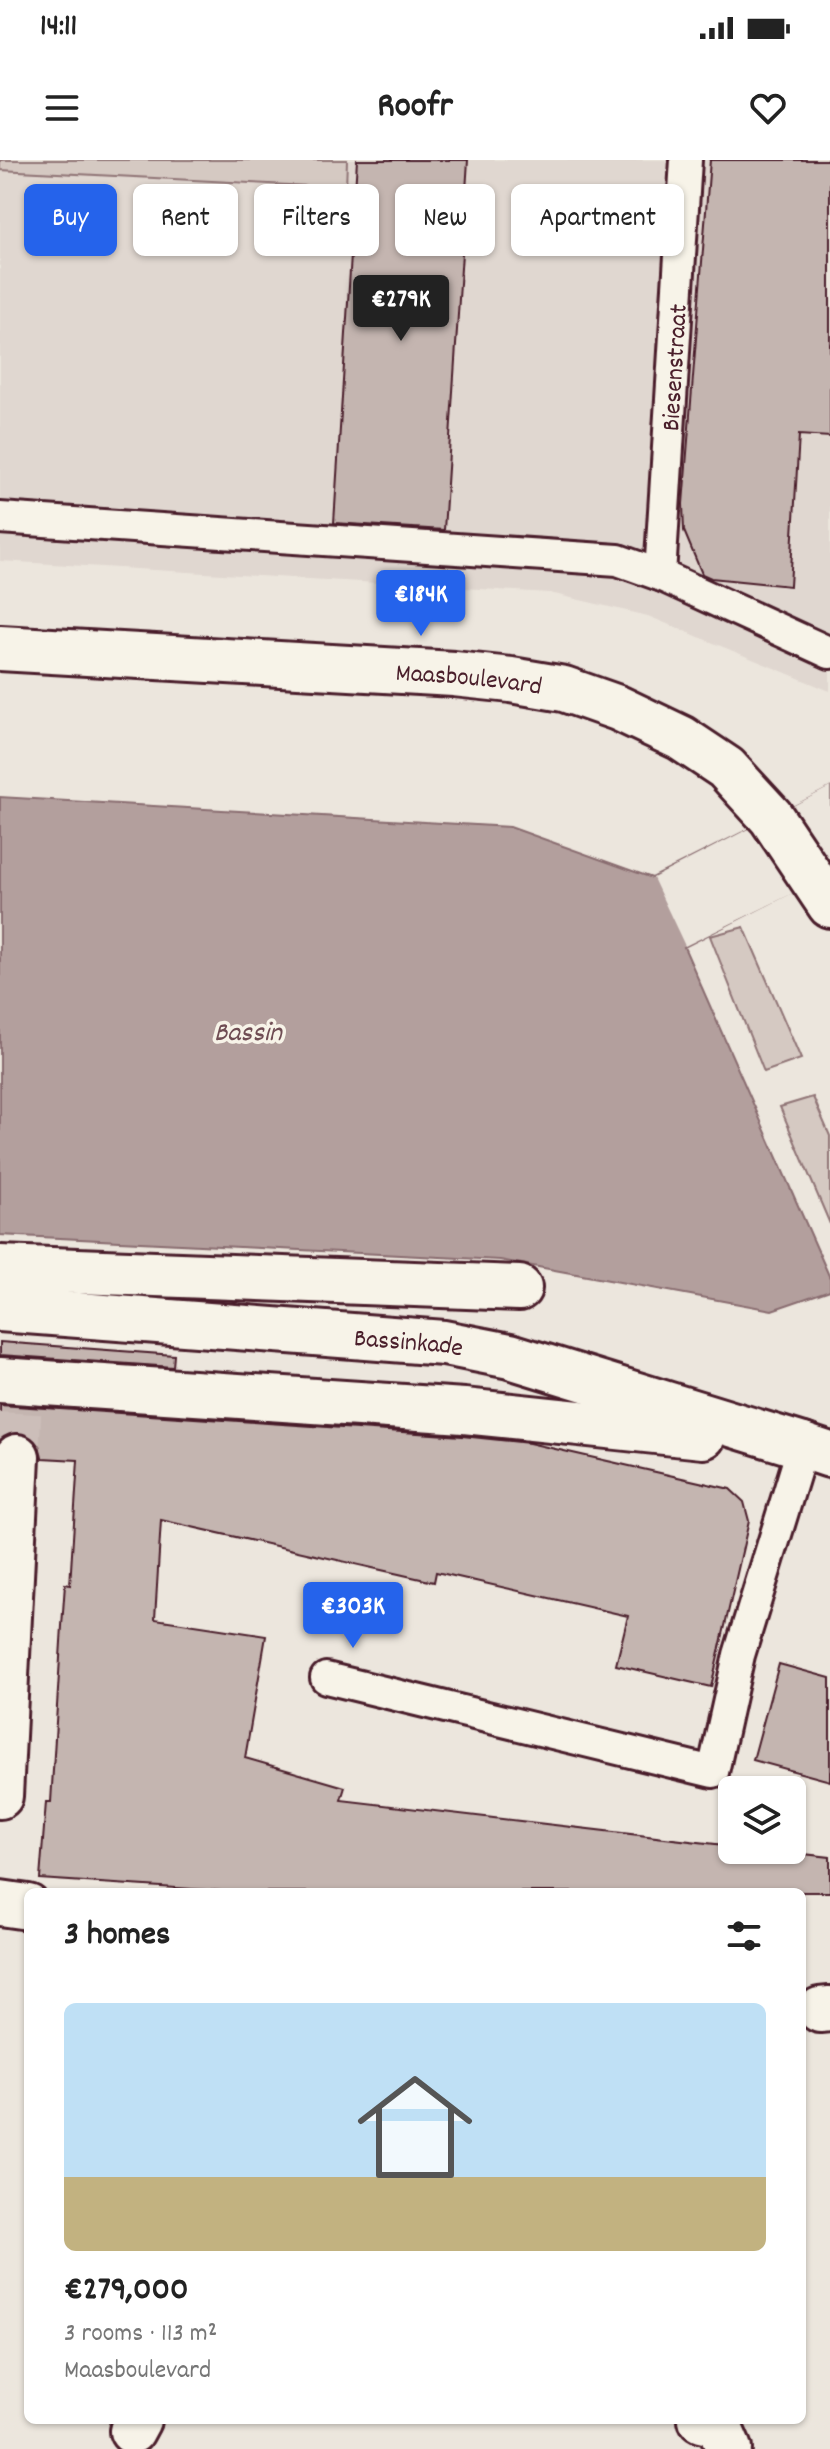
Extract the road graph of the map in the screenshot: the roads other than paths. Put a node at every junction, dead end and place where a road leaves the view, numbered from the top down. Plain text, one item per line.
1 (686, 160) edge
2 (0, 518) edge
3 (666, 579) junction
4 (0, 648) edge
5 (830, 653) edge
6 (823, 893) edge
7 (0, 1268) edge
8 (519, 1288) dead end
9 (0, 1309) edge
10 (13, 1386) edge
11 (817, 1450) edge
12 (17, 1457) tunnel mouth
13 (326, 1678) dead end
14 (0, 1796) edge
15 (0, 1903) edge
16 (24, 1906) edge
17 (718, 2424) edge
18 (729, 2449) edge

1 - 3 lane, Biesenstraat
2 - 3 lane
3 - 5 lane
4 - 6 street, Maasboulevard
7 - 8 street, Bassinkade
9 - 11 street, Bassinkade
10 - 11 street
11 - 13 lane
12 - 14 street
15 - 16 street
17 - 18 street

